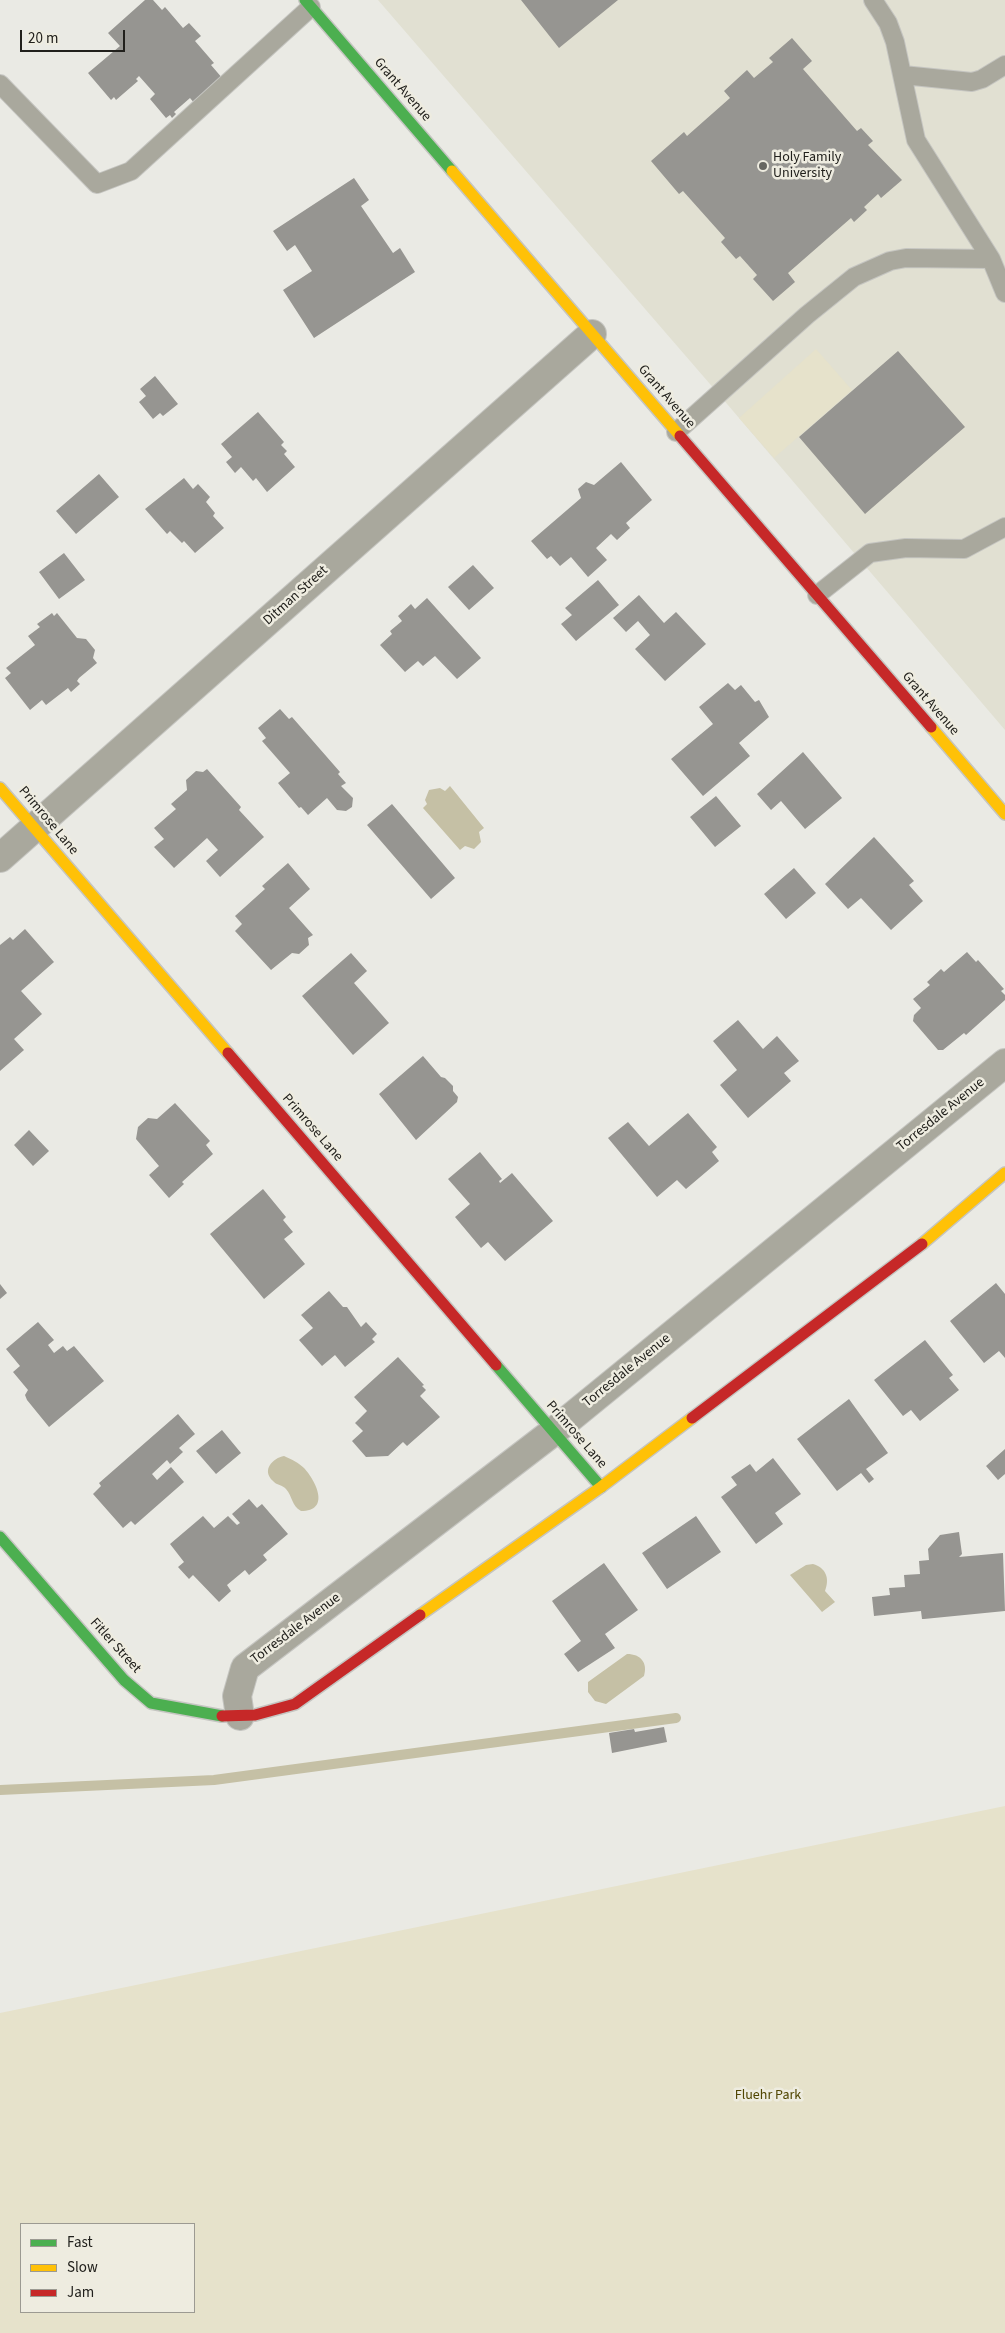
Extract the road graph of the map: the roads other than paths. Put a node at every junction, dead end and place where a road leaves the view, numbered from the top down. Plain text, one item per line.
1 (877, 1) edge
2 (308, 4) edge
3 (1005, 65) edge
4 (902, 75) junction
5 (0, 84) edge
6 (991, 259) junction
7 (1005, 293) edge
8 (592, 334) junction
9 (676, 432) junction
10 (1005, 527) edge
11 (817, 595) junction
12 (0, 788) edge
13 (1005, 814) edge
14 (34, 829) junction
15 (0, 858) edge
16 (1005, 1063) edge
17 (1005, 1173) edge
18 (553, 1432) junction
19 (601, 1487) junction
20 (0, 1537) edge
21 (240, 1716) junction

1 - 4 lane
2 - 5 lane
2 - 8 street, Grant Avenue
3 - 4 lane
4 - 6 lane
6 - 7 lane
6 - 9 lane
8 - 9 street, Grant Avenue
8 - 14 street, Ditman Street
9 - 11 street, Grant Avenue
10 - 11 lane
11 - 13 street, Grant Avenue
12 - 14 street, Primrose Lane
14 - 15 street, Ditman Street
14 - 18 street, Primrose Lane
16 - 18 street, Torresdale Avenue
17 - 19 street
18 - 19 street, Primrose Lane
18 - 21 street, Torresdale Avenue
19 - 21 street
20 - 21 street, Fitler Street

